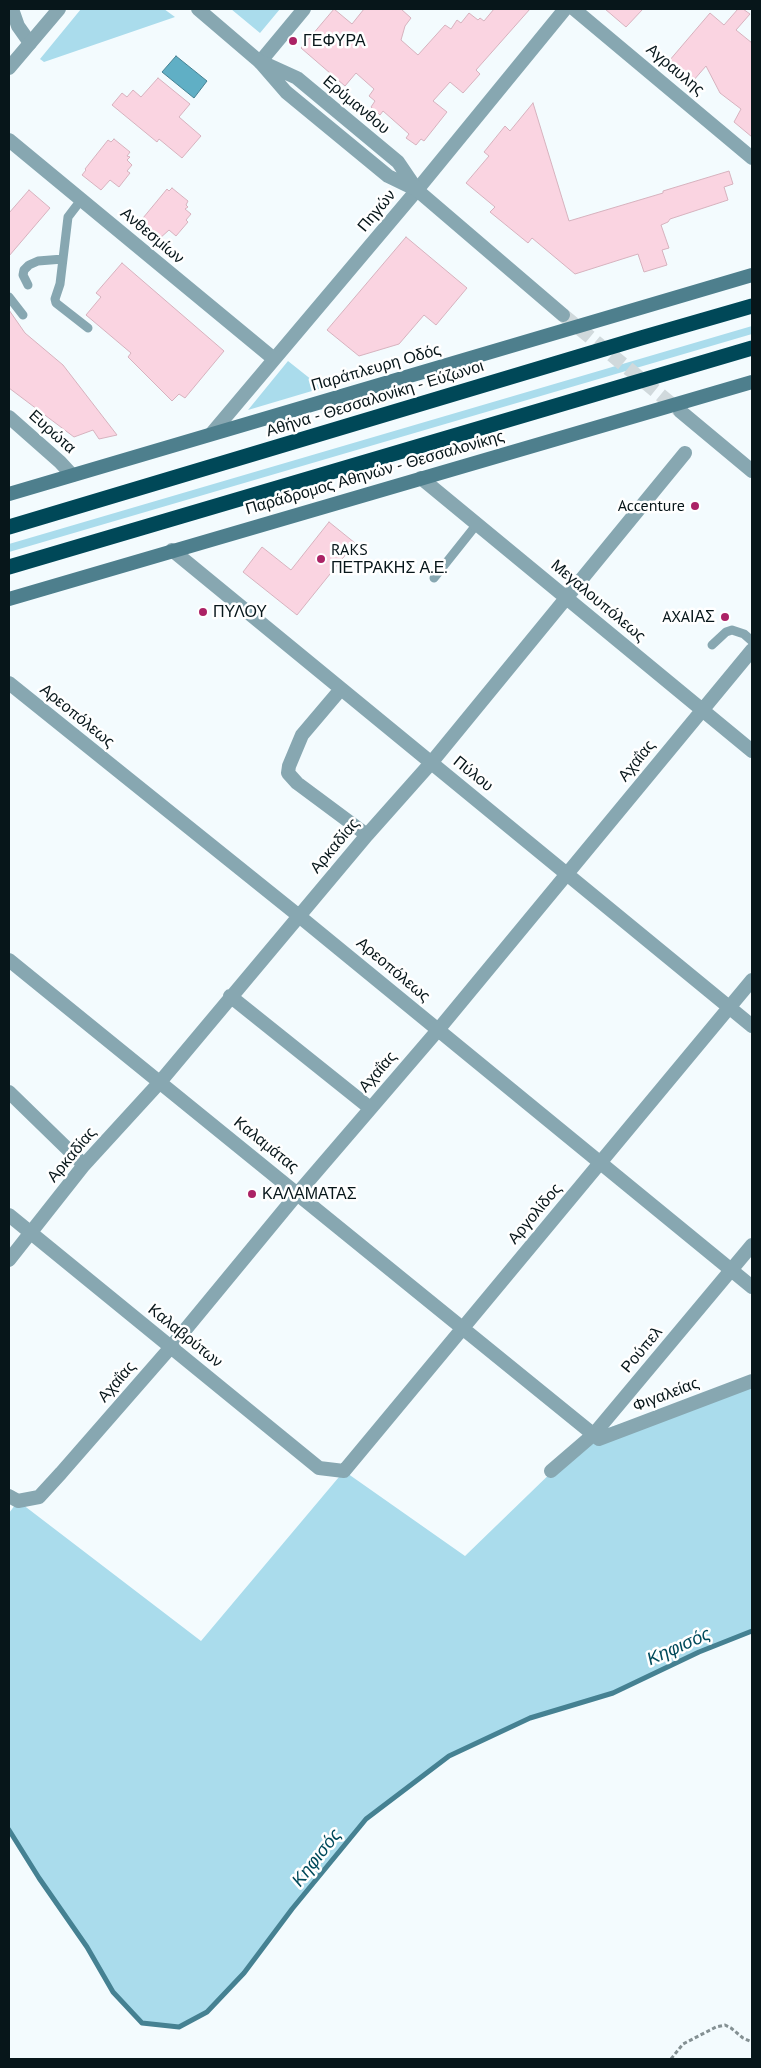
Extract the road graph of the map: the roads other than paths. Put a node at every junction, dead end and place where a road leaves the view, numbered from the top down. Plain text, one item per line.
1 (12, 9) edge
2 (59, 9) edge
3 (198, 9) edge
4 (304, 9) edge
5 (566, 9) edge
6 (574, 9) edge
7 (30, 43) junction
8 (260, 62) junction
9 (9, 68) edge
10 (9, 140) edge
11 (752, 158) edge
12 (417, 190) junction
13 (81, 200) junction
14 (63, 259) junction
15 (752, 275) edge
16 (28, 285) dead end
17 (9, 297) edge
18 (752, 306) edge
19 (563, 315) tunnel mouth
20 (23, 316) dead end
21 (88, 328) dead end
22 (752, 348) edge
23 (274, 359) junction
24 (752, 382) edge
25 (680, 411) tunnel mouth
26 (9, 417) edge
27 (212, 433) junction
28 (685, 453) dead end
29 (752, 471) edge
30 (72, 475) junction
31 (421, 478) junction
32 (9, 494) edge
33 (477, 524) junction
34 (9, 527) edge
35 (172, 550) junction
36 (9, 567) edge
37 (434, 578) dead end
38 (567, 598) junction
39 (9, 599) edge
40 (752, 641) edge
41 (712, 645) dead end
42 (752, 650) edge
43 (9, 683) edge
44 (341, 689) junction
45 (702, 709) junction
46 (752, 751) edge
47 (431, 762) junction
48 (367, 836) junction
49 (568, 874) junction
50 (299, 916) junction
51 (9, 960) edge
52 (752, 980) edge
53 (230, 996) junction
54 (730, 1007) junction
55 (752, 1026) edge
56 (438, 1030) junction
57 (160, 1082) junction
58 (9, 1092) edge
59 (370, 1108) junction
60 (600, 1162) junction
61 (84, 1165) junction
62 (298, 1193) junction
63 (9, 1216) edge
64 (31, 1233) junction
65 (752, 1245) edge
66 (9, 1260) edge
67 (732, 1270) junction
68 (752, 1287) edge
69 (463, 1328) junction
70 (171, 1347) junction
71 (752, 1381) edge
72 (594, 1434) junction
73 (344, 1470) joint
74 (551, 1471) dead end
75 (14, 1498) edge

1 - 7 street
2 - 7 street
3 - 8 street
4 - 8 street
5 - 12 street, Πηγών
6 - 11 street, Αγραυλης
7 - 9 street
8 - 12 street
10 - 13 street, Ανθεσμίων
12 - 19 street
12 - 23 street, Πηγών
13 - 14 lane
13 - 23 street, Ανθεσμίων
14 - 16 lane
14 - 21 lane
15 - 27 main road, Παράπλευρη Οδός
17 - 20 lane
18 - 34 highway, Αθήνα - Θεσσαλονίκη - Εύζωνοι
22 - 36 highway
23 - 27 street, Πηγών
24 - 31 main road, Παράδρομος Αθηνών - Θεσσαλονίκης
25 - 29 street
26 - 30 street, Ευρώτα
27 - 30 main road, Παράπλευρη Οδός
28 - 38 street, Αρκαδίας
30 - 32 main road, Παράπλευρη Οδός
31 - 33 street, Μεγαλουπόλεως
31 - 35 main road, Παράδρομος Αθηνών - Θεσσαλονίκης
33 - 37 lane
33 - 38 street, Μεγαλουπόλεως
35 - 39 main road, Παράδρομος Αθηνών - Θεσσαλονίκης
35 - 44 street, Πύλου
38 - 45 street, Μεγαλουπόλεως
38 - 47 street, Αρκαδίας
40 - 41 lane
42 - 45 street, Αχαΐας
43 - 50 street, Αρεοπόλεως
44 - 47 street, Πύλου
44 - 48 street
45 - 46 street, Μεγαλουπόλεως
45 - 49 street, Αχαΐας
47 - 48 street, Αρκαδίας
47 - 49 street, Πύλου
48 - 50 street, Αρκαδίας
49 - 54 street, Πύλου
49 - 56 street, Αχαΐας
50 - 53 street, Αρκαδίας
50 - 56 street, Αρεοπόλεως
51 - 57 street, Καλαμάτας
52 - 54 street, Αργολίδος
53 - 57 street, Αρκαδίας
53 - 59 street
54 - 55 street, Πύλου
54 - 60 street, Αργολίδος
56 - 59 street, Αχαΐας
56 - 60 street, Αρεοπόλεως
57 - 61 street, Αρκαδίας
57 - 62 street, Καλαμάτας
58 - 61 street
59 - 62 street, Αχαΐας
60 - 67 street, Αρεοπόλεως
60 - 69 street, Αργολίδος
61 - 64 street, Αρκαδίας
62 - 69 street, Καλαμάτας
62 - 70 street, Αχαΐας
63 - 64 street, Καλαβρύτων
64 - 66 street, Αρκαδίας
64 - 70 street, Καλαβρύτων
65 - 67 street, Ρούπελ
67 - 68 street, Αρεοπόλεως
67 - 72 street, Ρούπελ
69 - 72 street, Καλαμάτας
69 - 73 street, Αργολίδος
70 - 73 street, Καλαβρύτων
70 - 75 street, Αχαΐας
71 - 72 street, Φιγαλείας
72 - 74 street, Ρούπελ

